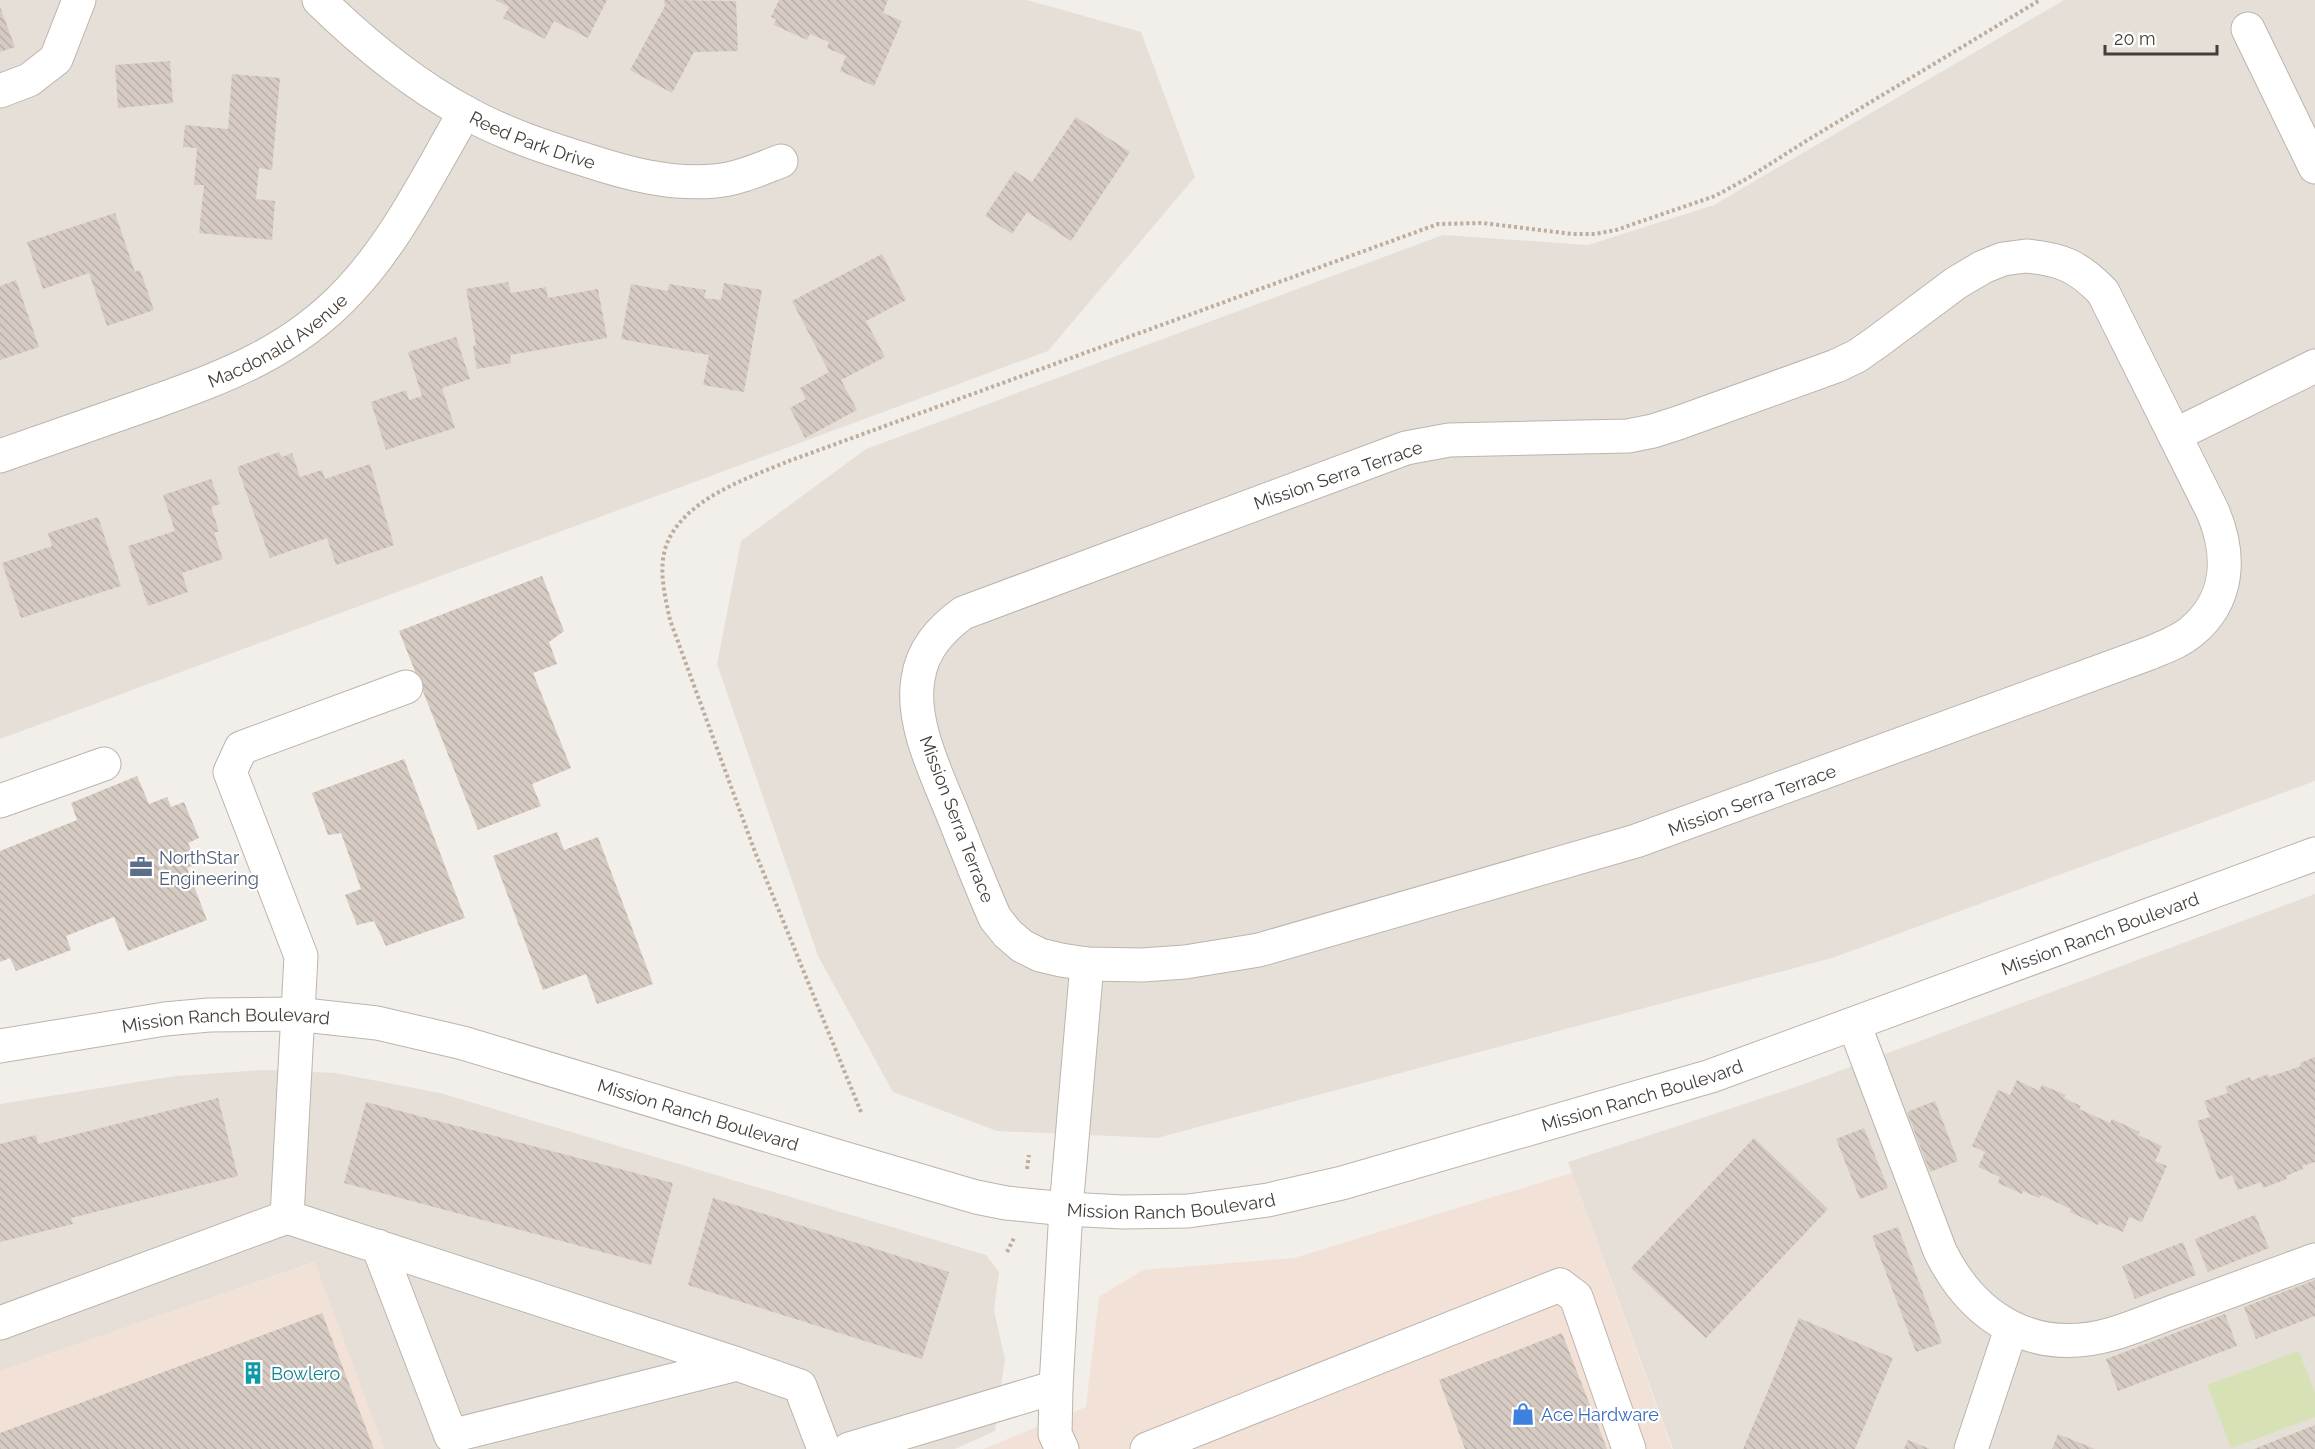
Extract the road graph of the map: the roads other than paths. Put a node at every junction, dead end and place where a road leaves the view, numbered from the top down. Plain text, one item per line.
1 (79, 0) edge
2 (319, 0) edge
3 (2248, 29) dead end
4 (0, 91) edge
5 (465, 112) junction
6 (781, 161) dead end
7 (2315, 167) edge
8 (2315, 366) edge
9 (2175, 435) junction
10 (0, 456) edge
11 (406, 687) dead end
12 (104, 764) dead end
13 (0, 801) edge
14 (2315, 854) edge
15 (1087, 964) junction
16 (299, 1015) junction
17 (1854, 1024) junction
18 (0, 1046) edge
19 (1066, 1209) junction
20 (287, 1216) junction
21 (378, 1246) junction
22 (2315, 1260) edge
23 (0, 1323) edge
24 (2012, 1329) junction
25 (737, 1364) junction
26 (1056, 1387) junction
27 (824, 1449) edge
28 (849, 1449) edge
29 (1062, 1449) edge
30 (1147, 1449) edge
31 (1629, 1449) edge
32 (1971, 1449) edge

1 - 4 street
2 - 5 street, Reed Park Drive
3 - 7 street
5 - 6 street, Reed Park Drive
5 - 10 street, Macdonald Avenue
8 - 9 street
9 - 15 street, Mission Serra Terrace
9 - 15 street, Mission Serra Terrace
11 - 16 street
12 - 13 street
14 - 17 street, Mission Ranch Boulevard
15 - 19 street
16 - 18 street, Mission Ranch Boulevard
16 - 19 street, Mission Ranch Boulevard
16 - 20 street
17 - 19 street, Mission Ranch Boulevard
17 - 24 street
19 - 26 street
20 - 21 street
20 - 23 street
21 - 25 street
21 - 25 street
22 - 24 street
24 - 32 street
25 - 27 street
26 - 28 street
26 - 29 street
30 - 31 street

